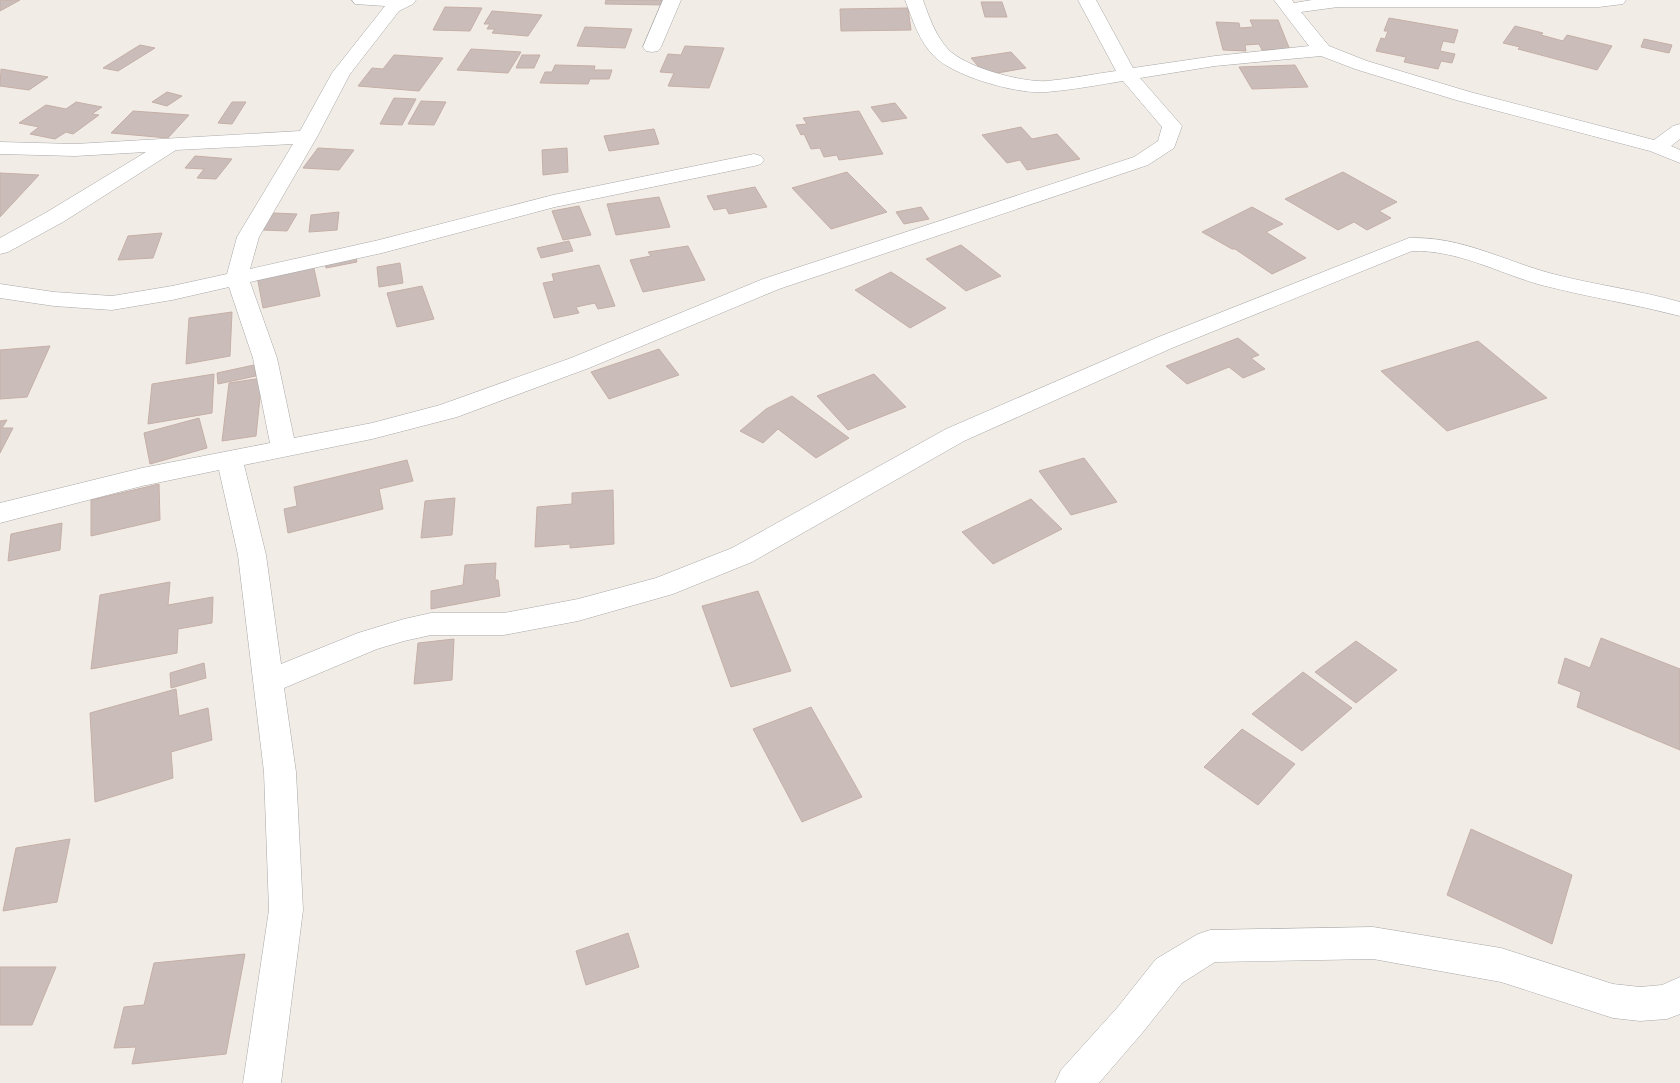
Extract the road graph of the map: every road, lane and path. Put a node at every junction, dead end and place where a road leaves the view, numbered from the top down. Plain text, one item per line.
1 (361, 0) edge
2 (672, 0) edge
3 (914, 0) edge
4 (1087, 0) edge
5 (1617, 0) edge
6 (405, 1) edge
7 (1287, 5) edge
8 (652, 47) dead end
9 (1323, 50) junction
10 (1127, 74) junction
11 (1680, 130) edge
12 (307, 137) junction
13 (170, 146) junction
14 (1657, 147) junction
15 (0, 148) edge
16 (1680, 157) edge
17 (754, 160) dead end
18 (0, 247) edge
19 (237, 277) junction
20 (0, 291) edge
21 (1680, 309) edge
22 (284, 450) junction
23 (230, 460) junction
24 (0, 513) edge
25 (270, 681) junction
26 (1680, 994) edge
27 (262, 1083) edge
28 (1074, 1083) edge

1 - 6 street
2 - 8 street
3 - 10 street
4 - 10 street
5 - 7 street
6 - 12 street
7 - 9 street
9 - 10 street
9 - 14 street
10 - 22 street
11 - 14 street
12 - 13 street
12 - 19 street
13 - 15 street
13 - 18 street
14 - 16 street
17 - 19 street
19 - 20 street
19 - 22 street
21 - 25 street
22 - 23 street
23 - 24 street
23 - 25 street
25 - 27 street
26 - 28 street

